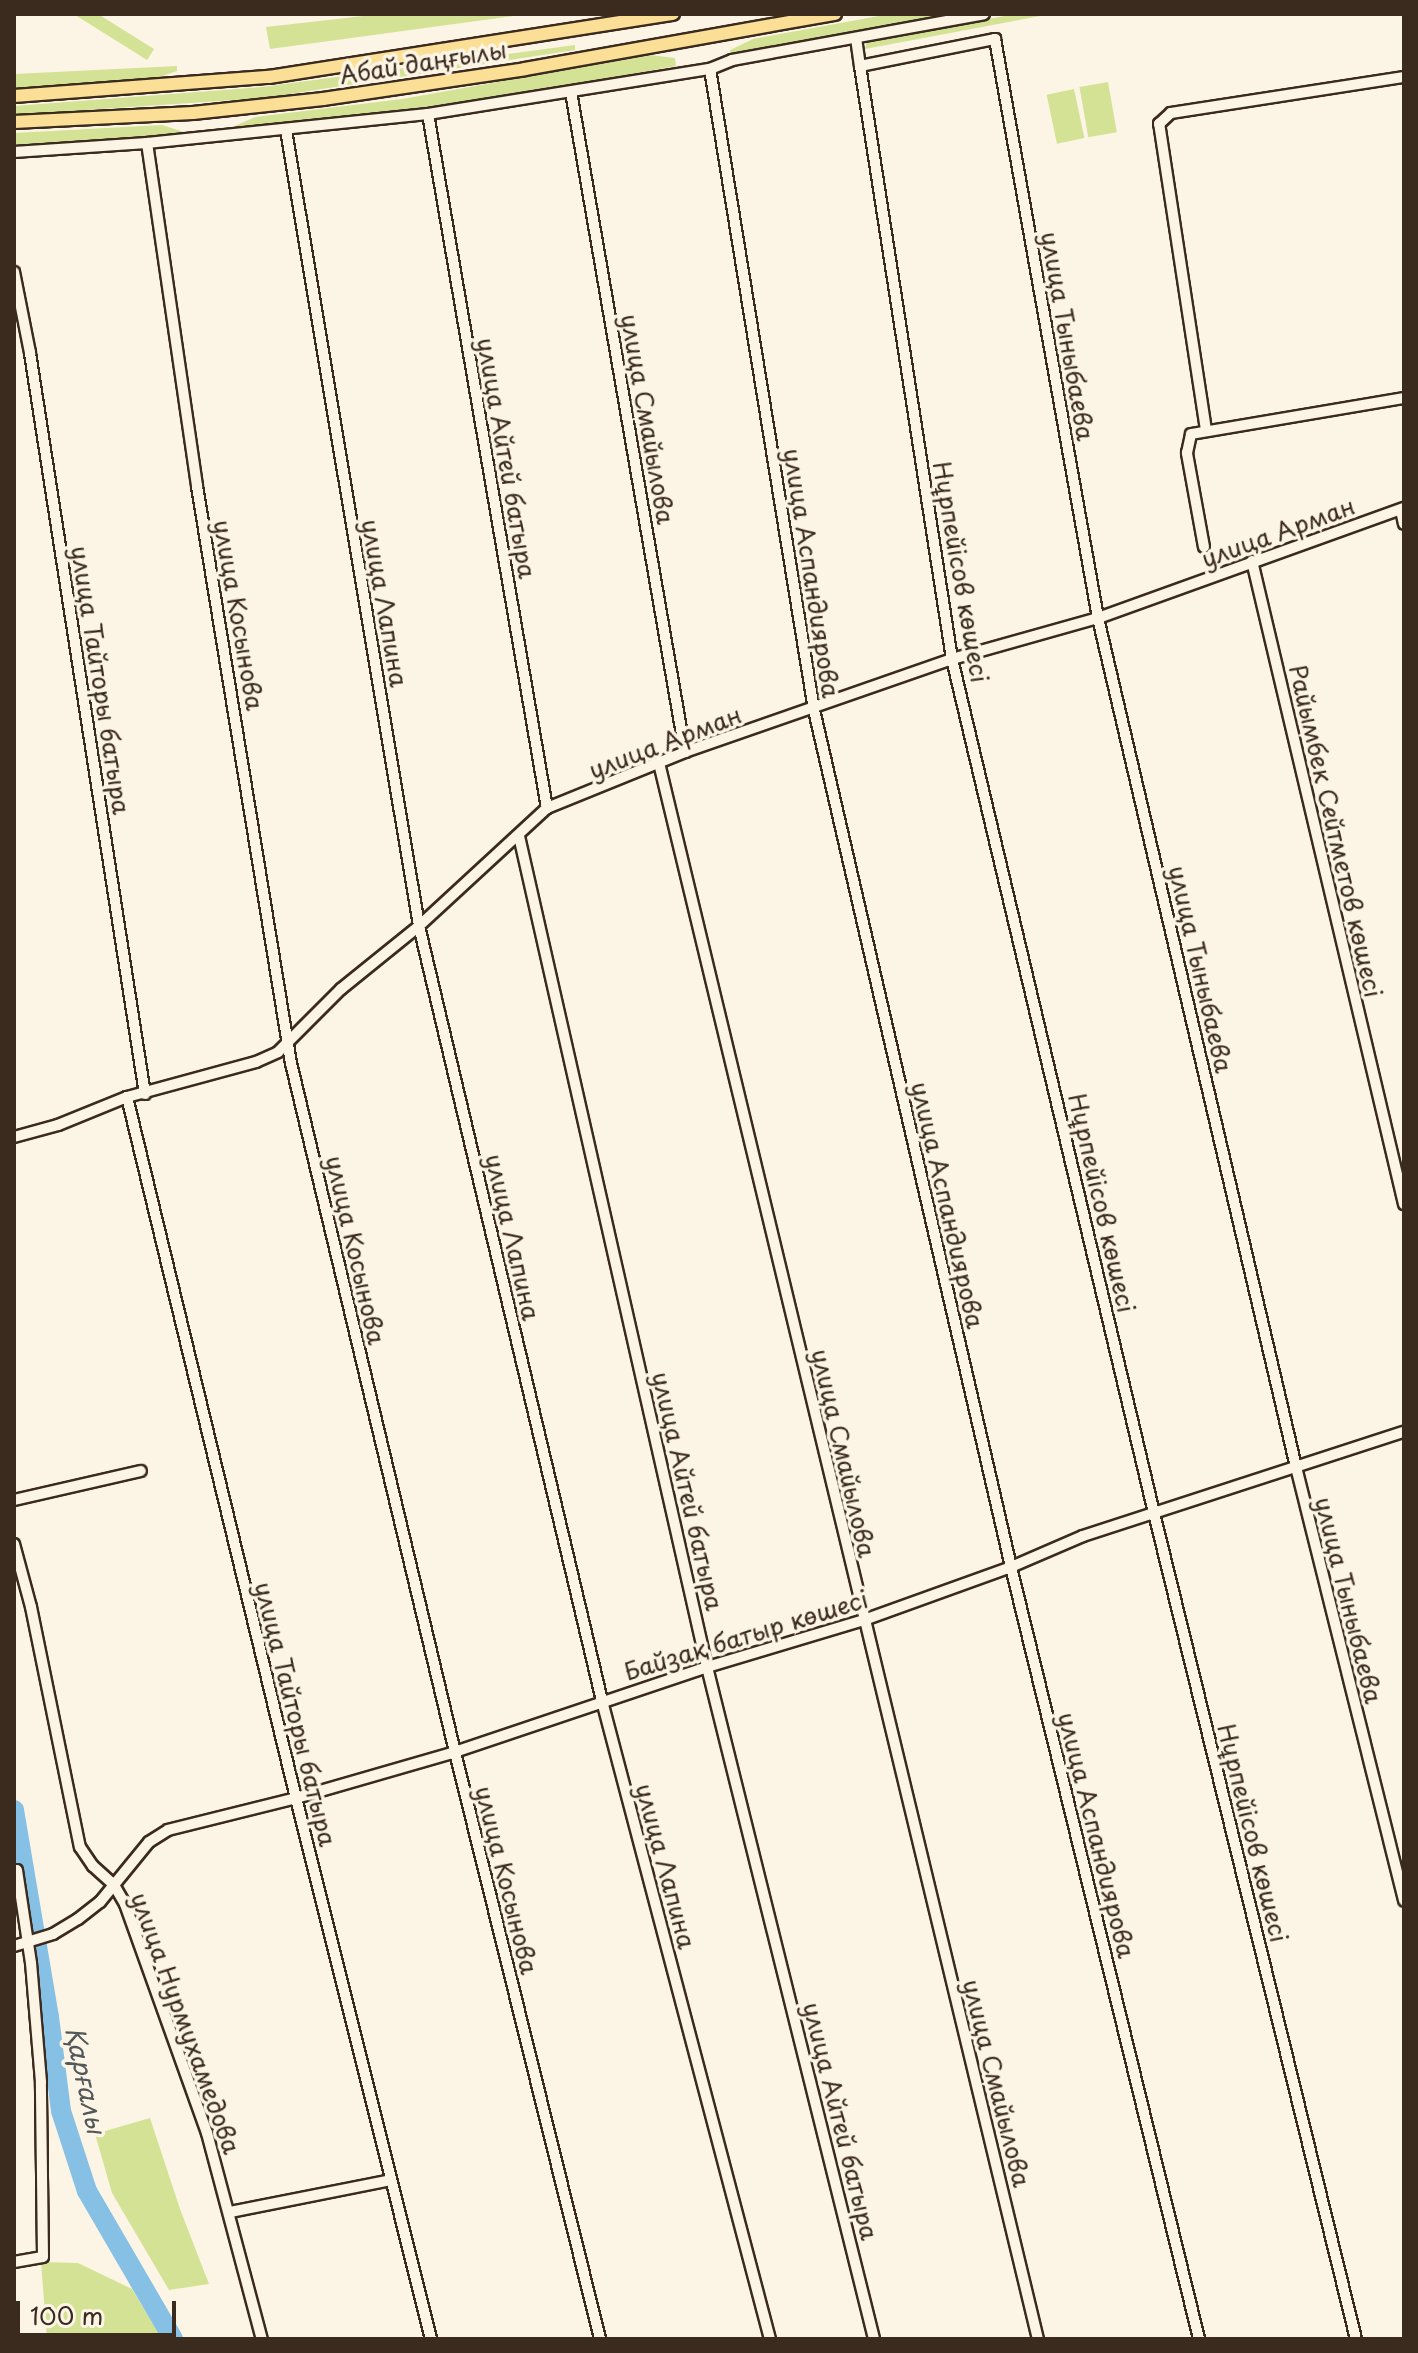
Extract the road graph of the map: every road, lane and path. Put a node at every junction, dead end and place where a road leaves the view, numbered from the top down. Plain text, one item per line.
1 (589, 14) edge
2 (673, 14) edge
3 (835, 14) edge
4 (984, 14) edge
5 (591, 28) junction
6 (856, 38) junction
7 (860, 66) junction
8 (710, 69) junction
9 (1404, 77) edge
10 (571, 92) junction
11 (14, 96) edge
12 (428, 114) junction
13 (14, 122) edge
14 (286, 130) junction
15 (147, 143) junction
16 (14, 152) edge
17 (14, 272) edge
18 (1404, 398) edge
19 (1206, 430) junction
20 (1402, 509) edge
21 (1404, 524) edge
22 (1204, 547) dead end
23 (1252, 561) junction
24 (1098, 618) junction
25 (952, 659) junction
26 (814, 710) junction
27 (685, 752) junction
28 (659, 763) junction
29 (547, 808) junction
30 (519, 836) junction
31 (419, 926) junction
32 (290, 1041) junction
33 (145, 1094) junction
34 (127, 1097) junction
35 (14, 1137) edge
36 (1404, 1204) edge
37 (1404, 1432) edge
38 (1296, 1467) junction
39 (141, 1471) dead end
40 (14, 1500) edge
41 (1154, 1513) junction
42 (14, 1544) edge
43 (1011, 1567) junction
44 (864, 1620) junction
45 (707, 1667) junction
46 (602, 1701) junction
47 (455, 1752) junction
48 (296, 1798) junction
49 (17, 1870) dead end
50 (114, 1885) junction
51 (1404, 1901) edge
52 (29, 1940) junction
53 (14, 1946) edge
54 (391, 2180) junction
55 (230, 2212) junction
56 (14, 2262) edge
57 (262, 2339) edge
58 (431, 2339) edge
59 (600, 2339) edge
60 (770, 2339) edge
61 (874, 2339) edge
62 (1038, 2339) edge
63 (1199, 2339) edge
64 (1356, 2339) edge

1 - 5 street
2 - 5 main road, Абай даңғылы
3 - 13 main road, Абай даңғылы
4 - 6 street
5 - 11 main road, Абай даңғылы
6 - 7 street, Нұрпейісов көшесі
6 - 8 street
7 - 24 street, улица Тыныбаева
7 - 25 street, Нұрпейісов көшесі
8 - 10 street
8 - 26 street, улица Аспандиярова
9 - 19 street
10 - 12 street
10 - 27 street, улица Смайылова
12 - 14 street
12 - 29 street, улица Айтей батыра
14 - 15 street
14 - 31 street, улица Лапина
15 - 16 street
15 - 32 street, улица Косынова
17 - 33 street, улица Тайторы батыра
18 - 19 street
19 - 22 street
20 - 21 street
20 - 23 street, улица Арман
23 - 24 street, улица Арман
23 - 36 street, Райымбек Сейтметов көшесі
24 - 25 street, улица Арман
24 - 38 street, улица Тыныбаева
25 - 26 street, улица Арман
25 - 41 street, Нұрпейісов көшесі
26 - 27 street, улица Арман
26 - 43 street, улица Аспандиярова
27 - 28 street, улица Арман
28 - 29 street, улица Арман
28 - 44 street, улица Смайылова
29 - 30 street, улица Арман
30 - 31 street, улица Арман
30 - 45 street, улица Айтей батыра
31 - 32 street, улица Арман
31 - 46 street, улица Лапина
32 - 33 street, улица Арман
32 - 47 street, улица Косынова
33 - 34 street, улица Арман
34 - 35 street, улица Арман
34 - 48 street, улица Тайторы батыра
37 - 38 street, Байзақ батыр көшесі
38 - 41 street, Байзақ батыр көшесі
38 - 51 street, улица Тыныбаева
39 - 40 street
41 - 43 street, Байзақ батыр көшесі
41 - 64 street, Нұрпейісов көшесі
42 - 50 street, улица Нурмухамедова
43 - 44 street, Байзақ батыр көшесі
43 - 63 street, улица Аспандиярова
44 - 45 street, Байзақ батыр көшесі
44 - 62 street, улица Смайылова
45 - 46 street, Байзақ батыр көшесі
45 - 61 street, улица Айтей батыра
46 - 47 street, Байзақ батыр көшесі
46 - 60 street, улица Лапина
47 - 48 street, Байзақ батыр көшесі
47 - 59 street, улица Косынова
48 - 50 street, Байзақ батыр көшесі
48 - 54 street, улица Тайторы батыра
49 - 52 street
50 - 52 street, Байзақ батыр көшесі
50 - 55 street, улица Нурмухамедова
52 - 53 street, Байзақ батыр көшесі
52 - 56 street
54 - 55 street
54 - 58 street, улица Тайторы батыра
55 - 57 street, улица Нурмухамедова

